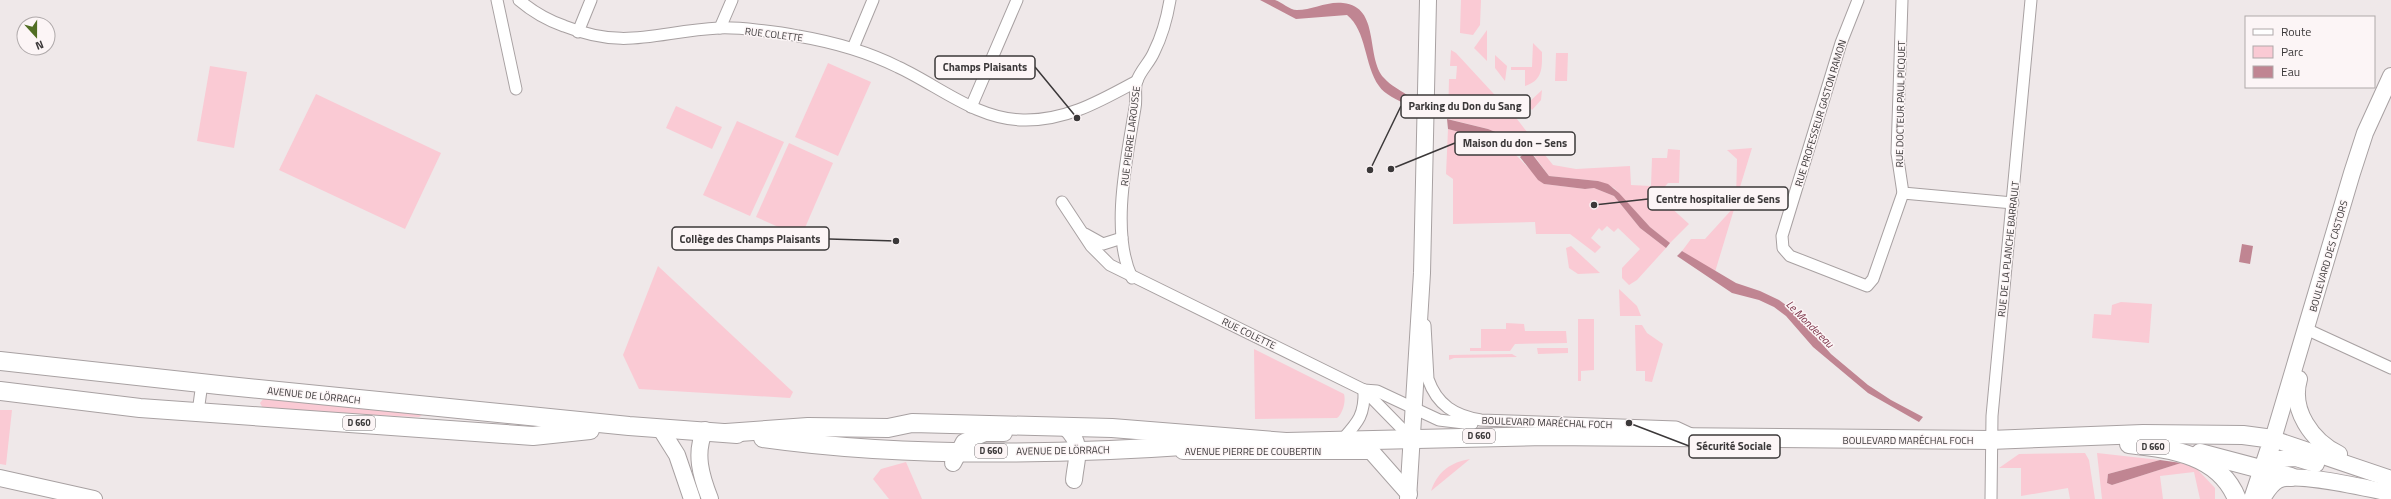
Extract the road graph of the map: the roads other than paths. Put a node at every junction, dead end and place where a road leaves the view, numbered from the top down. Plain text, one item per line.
1 (497, 0) edge
2 (519, 0) edge
3 (591, 0) edge
4 (732, 0) edge
5 (873, 0) edge
6 (1017, 0) edge
7 (1170, 0) edge
8 (1428, 0) edge
9 (1858, 0) edge
10 (1902, 0) edge
11 (2031, 0) edge
12 (720, 28) junction
13 (578, 32) junction
14 (853, 48) junction
15 (2391, 76) edge
16 (1137, 81) junction
17 (516, 89) dead end
18 (972, 107) junction
19 (1903, 193) junction
20 (1062, 202) dead end
21 (2013, 203) junction
22 (1083, 233) junction
23 (1122, 238) junction
24 (1422, 273) junction
25 (1132, 278) junction
26 (2310, 330) junction
27 (0, 361) edge
28 (2391, 368) edge
29 (202, 383) junction
30 (1364, 390) junction
31 (0, 391) edge
32 (0, 399) edge
33 (70, 399) junction
34 (1442, 402) joint
35 (1416, 408) junction
36 (198, 412) junction
37 (629, 426) junction
38 (1064, 427) junction
39 (660, 428) junction
40 (705, 430) junction
41 (726, 433) junction
42 (2113, 435) junction
43 (1545, 436) junction
44 (1412, 438) junction
45 (1702, 438) junction
46 (2048, 438) junction
47 (1990, 440) junction
48 (1256, 441) junction
49 (1341, 441) junction
50 (1078, 452) junction
51 (2268, 455) junction
52 (956, 457) junction
53 (2291, 477) junction
54 (0, 478) edge
55 (2391, 479) edge
56 (1074, 480) dead end
57 (2391, 486) edge
58 (2391, 493) edge
59 (1408, 496) edge
60 (94, 499) edge
61 (692, 499) edge
62 (710, 499) edge
63 (1991, 499) edge
64 (2238, 499) edge
65 (2253, 499) edge
66 (2262, 499) edge

1 - 17 street
2 - 13 street, RUE COLETTE
3 - 13 street
4 - 12 street
5 - 14 street
6 - 18 street
7 - 16 street, RUE PIERRE LAROUSSE
8 - 24 street, AVENUE PIERRE DE COUBERTIN
9 - 19 street, RUE PROFESSEUR GASTON RAMON
10 - 19 street, RUE DOCTEUR PAUL PICQUET
11 - 21 street, RUE DE LA PLANCHE BARRAULT
12 - 13 street, RUE COLETTE
12 - 14 street, RUE COLETTE
14 - 18 street, RUE COLETTE
15 - 26 street, BOULEVARD DES CASTORS
16 - 18 street, RUE COLETTE
16 - 23 street, RUE PIERRE LAROUSSE
19 - 21 street
20 - 22 street, RUE COLETTE
21 - 47 street, RUE DE LA PLANCHE BARRAULT
22 - 23 street
22 - 25 street, RUE COLETTE
23 - 25 street, RUE PIERRE LAROUSSE
24 - 34 street, AVENUE PIERRE DE COUBERTIN
24 - 35 street, AVENUE PIERRE DE COUBERTIN
25 - 30 street, RUE COLETTE
26 - 28 street
26 - 51 street, BOULEVARD DES CASTORS
26 - 55 street
27 - 29 main road, AVENUE DE LÖRRACH / D 660
29 - 36 street
29 - 37 main road, AVENUE DE LÖRRACH / D 660
30 - 35 street, RUE COLETTE
30 - 44 street, RUE COLETTE
30 - 49 street
31 - 33 main road, AVENUE DE LÖRRACH / D 660
32 - 33 main road
33 - 36 main road, AVENUE DE LÖRRACH / D 660
34 - 45 street, BOULEVARD MARÉCHAL FOCH
35 - 43 street, BOULEVARD MARÉCHAL FOCH
35 - 44 street, AVENUE PIERRE DE COUBERTIN
36 - 37 main road, AVENUE DE LÖRRACH / D 660
37 - 39 main road, AVENUE DE LÖRRACH / D 660
38 - 41 main road, AVENUE DE LÖRRACH / D 660
38 - 48 main road, AVENUE DE LÖRRACH
38 - 50 street
38 - 52 street
39 - 40 main road, AVENUE DE LÖRRACH / D 660
39 - 61 street
40 - 41 main road, AVENUE DE LÖRRACH / D 660
40 - 62 street
41 - 52 main road, AVENUE DE LÖRRACH / D 660
42 - 46 main road, BOULEVARD MARÉCHAL FOCH / D 660
42 - 51 main road, BOULEVARD MARÉCHAL FOCH / D 660
42 - 51 main road, BOULEVARD MARÉCHAL FOCH / D 660
43 - 44 main road, BOULEVARD MARÉCHAL FOCH / D 660
43 - 45 main road, BOULEVARD MARÉCHAL FOCH / D 660
44 - 49 main road, AVENUE DE LÖRRACH
44 - 59 street, AVENUE PIERRE DE COUBERTIN
45 - 47 main road, BOULEVARD MARÉCHAL FOCH / D 660
46 - 47 main road, BOULEVARD MARÉCHAL FOCH / D 660
46 - 64 main road, D 660
47 - 63 street, RUE DE LA PLANCHE BARRAULT
48 - 49 main road, AVENUE DE LÖRRACH
48 - 50 main road, AVENUE DE LÖRRACH / D 660
50 - 52 main road, AVENUE DE LÖRRACH / D 660
50 - 56 street
50 - 59 street, AVENUE PIERRE DE COUBERTIN
51 - 53 main road, BOULEVARD MARÉCHAL FOCH / D 660
51 - 55 street, BOULEVARD MARÉCHAL FOCH / D 660
51 - 57 street
51 - 65 main road
53 - 58 street, BOULEVARD MARÉCHAL FOCH / D 660
53 - 66 street
54 - 60 street

